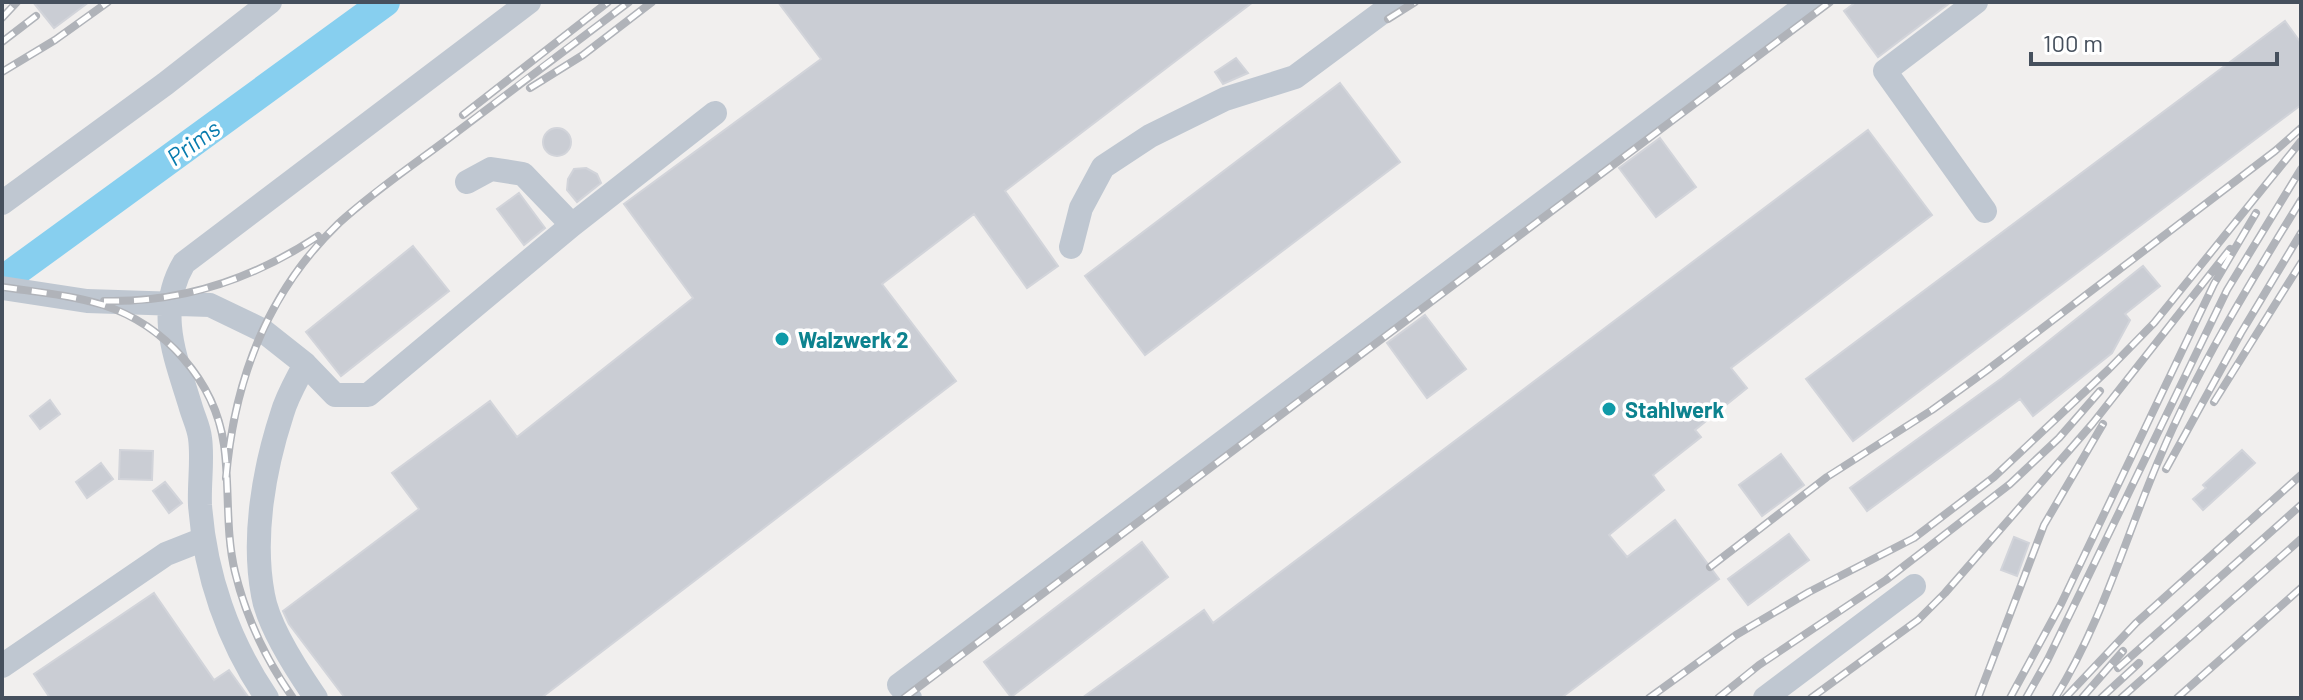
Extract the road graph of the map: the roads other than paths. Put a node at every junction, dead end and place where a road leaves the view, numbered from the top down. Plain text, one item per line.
1 (270, 2) edge
2 (529, 2) edge
3 (1396, 2) edge
4 (1810, 2) edge
5 (1976, 2) edge
6 (715, 113) dead end
7 (467, 182) dead end
8 (2, 203) edge
9 (1985, 211) dead end
10 (572, 225) junction
11 (1071, 247) dead end
12 (2, 288) edge
13 (168, 305) junction
14 (305, 364) junction
15 (204, 539) junction
16 (1914, 586) dead end
17 (2, 666) edge
18 (897, 694) edge
19 (267, 698) edge
20 (316, 698) edge
21 (1765, 698) edge

1 - 8 lane
2 - 13 lane
3 - 11 lane
4 - 18 lane
5 - 9 lane
6 - 10 lane
7 - 10 lane
10 - 14 lane
12 - 13 lane
13 - 14 lane
13 - 15 lane
14 - 20 lane
15 - 17 lane
15 - 19 lane
16 - 21 lane

